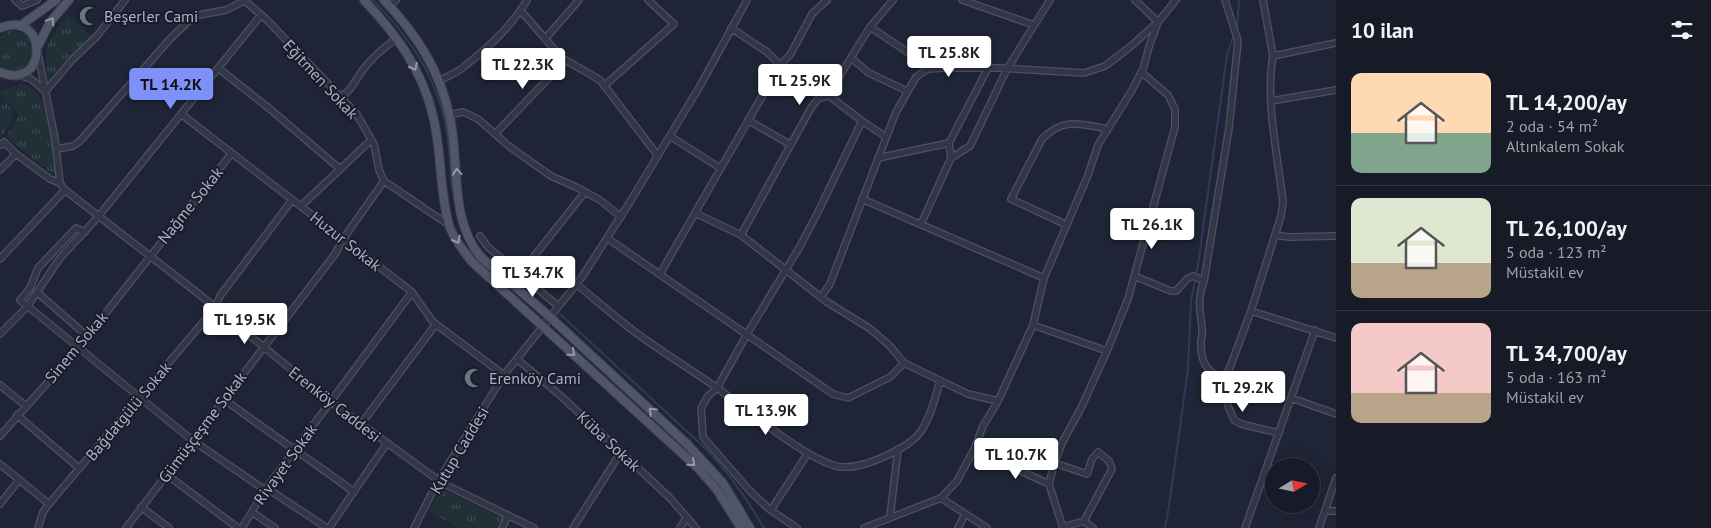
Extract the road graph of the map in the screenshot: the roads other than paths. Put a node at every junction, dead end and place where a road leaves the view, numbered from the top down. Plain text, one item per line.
1 (15, 0) edge
2 (36, 0) edge
3 (56, 0) edge
4 (69, 0) edge
5 (116, 0) edge
6 (125, 0) edge
7 (364, 0) edge
8 (384, 0) edge
9 (396, 0) edge
10 (527, 0) edge
11 (578, 0) edge
12 (648, 0) edge
13 (747, 0) edge
14 (827, 0) edge
15 (893, 0) edge
16 (962, 0) edge
17 (1050, 0) edge
18 (1135, 0) edge
19 (1176, 0) edge
20 (1225, 0) edge
21 (1263, 0) edge
22 (247, 1) edge
23 (120, 6) junction
24 (390, 6) junction
25 (521, 11) junction
26 (261, 15) junction
27 (0, 22) edge
28 (1158, 22) junction
29 (16, 25) junction
30 (1034, 25) junction
31 (870, 27) junction
32 (0, 28) edge
33 (731, 28) junction
34 (397, 38) junction
35 (545, 39) junction
36 (1336, 43) edge
37 (38, 50) junction
38 (1273, 56) junction
39 (851, 58) junction
40 (566, 60) junction
41 (780, 65) junction
42 (218, 68) junction
43 (988, 68) junction
44 (928, 69) junction
45 (1008, 69) junction
46 (1142, 72) junction
47 (18, 75) junction
48 (2, 76) edge
49 (439, 81) junction
50 (604, 86) junction
51 (1336, 90) edge
52 (907, 91) junction
53 (45, 92) junction
54 (828, 95) junction
55 (340, 97) junction
56 (1271, 101) junction
57 (181, 114) junction
58 (449, 115) junction
59 (748, 120) junction
60 (862, 122) junction
61 (1108, 128) junction
62 (495, 134) junction
63 (670, 136) junction
64 (886, 137) junction
65 (371, 140) junction
66 (949, 142) junction
67 (0, 145) edge
68 (791, 145) junction
69 (56, 149) junction
70 (16, 154) junction
71 (231, 154) junction
72 (658, 156) junction
73 (878, 158) junction
74 (951, 158) junction
75 (720, 168) junction
76 (340, 169) junction
77 (0, 170) edge
78 (384, 181) junction
79 (60, 183) junction
80 (65, 190) junction
81 (585, 192) junction
82 (862, 199) junction
83 (292, 200) junction
84 (301, 206) junction
85 (695, 213) junction
86 (98, 217) junction
87 (621, 217) junction
88 (921, 224) junction
89 (449, 225) junction
90 (1067, 225) junction
91 (85, 232) junction
92 (1275, 235) junction
93 (480, 236) dead end
94 (741, 236) junction
95 (1336, 236) edge
96 (607, 238) junction
97 (343, 239) junction
98 (149, 256) junction
99 (0, 259) edge
100 (786, 270) junction
101 (520, 274) junction
102 (660, 274) junction
103 (1134, 276) junction
104 (1044, 278) junction
105 (1204, 281) junction
106 (576, 284) junction
107 (412, 292) junction
108 (38, 293) junction
109 (821, 297) junction
110 (558, 306) junction
111 (27, 307) junction
112 (215, 308) junction
113 (1251, 310) junction
114 (550, 317) junction
115 (436, 324) junction
116 (1033, 325) junction
117 (542, 326) junction
118 (1315, 330) junction
119 (0, 334) edge
120 (747, 334) junction
121 (87, 336) junction
122 (1336, 338) edge
123 (79, 347) junction
124 (263, 347) junction
125 (1107, 352) junction
126 (517, 358) junction
127 (904, 363) junction
128 (504, 375) junction
129 (1223, 378) junction
130 (940, 381) junction
131 (0, 385) edge
132 (717, 388) junction
133 (140, 397) junction
134 (224, 398) junction
135 (1291, 398) junction
136 (998, 401) junction
137 (331, 402) junction
138 (26, 406) junction
139 (1336, 414) edge
140 (17, 415) junction
141 (361, 424) junction
142 (1279, 433) junction
143 (0, 436) edge
144 (192, 440) junction
145 (387, 444) junction
146 (974, 447) junction
147 (898, 449) junction
148 (294, 450) junction
149 (621, 452) junction
150 (808, 453) junction
151 (994, 454) junction
152 (0, 464) edge
153 (1054, 464) junction
154 (79, 468) junction
155 (166, 474) junction
156 (1336, 478) edge
157 (19, 480) junction
158 (438, 481) junction
159 (1049, 484) junction
160 (265, 490) junction
161 (354, 492) junction
162 (940, 498) junction
163 (0, 504) edge
164 (49, 504) junction
165 (141, 507) junction
166 (771, 510) junction
167 (1324, 511) junction
168 (1336, 511) edge
169 (252, 512) junction
170 (966, 514) junction
171 (508, 516) junction
172 (687, 517) junction
173 (890, 517) junction
174 (1084, 521) junction
175 (38, 528) edge
176 (126, 528) edge
177 (169, 528) edge
178 (240, 528) edge
179 (275, 528) edge
180 (328, 528) edge
181 (414, 528) edge
182 (502, 528) edge
183 (534, 528) edge
184 (573, 528) edge
185 (680, 528) edge
186 (696, 528) edge
187 (741, 528) edge
188 (750, 528) edge
189 (797, 528) edge
190 (864, 528) edge
191 (958, 528) edge
192 (987, 528) edge
193 (1063, 528) edge
194 (1092, 528) edge
195 (1245, 528) edge
196 (1319, 528) edge

1 - 2 street
3 - 29 main road
37 -> 4 main road
5 - 23 street
6 - 23 street
7 - 34 main road
8 - 24 main road
9 - 24 street
10 - 25 street
11 - 35 street
12 - 50 street
13 - 33 street, Kutup Caddesi
14 - 41 street
15 - 31 street
16 - 30 street
17 - 30 street
18 - 28 street
19 - 28 street
20 - 105 street
21 - 38 street
22 - 26 street, Eğitmen Sokak
22 - 69 street
23 - 53 street
24 - 49 main road
25 - 35 street
25 - 49 street
26 - 42 street
26 - 55 street, Eğitmen Sokak
27 - 29 main road
28 - 45 street
28 - 46 street
29 - 32 main road
29 - 37 main road
30 - 45 street
31 - 39 street
31 - 44 street
33 - 41 street
33 - 63 street, Kutup Caddesi
34 - 55 street
34 -> 89 main road
35 - 40 street
36 - 38 street
37 - 47 main road
37 - 53 street, Erenköy Caddesi
38 - 56 street
39 - 52 street
39 - 54 street
40 - 50 street
40 - 62 street
41 - 59 street
42 - 57 street
42 - 76 street
43 - 44 street
43 - 45 street
43 - 66 street
44 - 52 street
45 - 74 street
46 - 61 street
46 - 103 street
47 - 48 main road
47 - 53 street
49 - 58 main road
50 - 72 street
51 - 56 street
52 - 64 street
53 - 69 street, Erenköy Caddesi
54 - 60 street
54 - 68 street
55 - 65 street, Eğitmen Sokak
56 - 92 street
57 - 71 street, Huzur Sokak
57 - 86 street
58 - 62 street
114 -> 58 main road
59 - 68 street
59 - 75 street
60 - 64 street
60 - 100 street
61 - 90 street
61 - 90 street
62 - 81 street
63 - 72 street, Kutup Caddesi
63 - 75 street
64 - 73 street
65 - 76 street
65 - 78 street, Eğitmen Sokak
66 - 73 street
66 - 74 street
67 - 70 street
68 - 94 street
69 - 79 street, Erenköy Caddesi
70 - 77 street
70 - 79 street
71 - 83 street, Huzur Sokak
71 - 98 street, Nağme Sokak
72 - 87 street, Kutup Caddesi
73 - 82 street
74 - 88 street
75 - 85 street
76 - 84 street
78 - 89 street
78 - 97 street, Gümüşçeşme Sokak
79 - 80 street, Erenköy Caddesi
80 - 86 street, Erenköy Caddesi
80 - 99 street
81 - 87 street
81 - 101 street
82 - 88 street
82 - 109 street
83 - 84 street, Huzur Sokak
83 - 112 street, Bağdatgülü Sokak
84 - 97 street, Huzur Sokak
85 - 94 street
85 - 102 street
86 - 91 street
86 - 98 street, Erenköy Caddesi
87 - 96 street, Kutup Caddesi
88 - 104 street
89 -> 117 main road
90 - 104 street
91 - 108 street
91 - 111 street
92 - 95 street
92 - 113 street
93 - 101 street
94 - 100 street
96 - 102 street
96 - 106 street, Kutup Caddesi
97 - 107 street, Huzur Sokak
97 - 124 street, Gümüşçeşme Sokak
98 - 112 street, Erenköy Caddesi
98 - 121 street, Sinem Sokak
100 - 109 street
100 - 120 street
101 - 110 street
102 - 120 street
103 - 105 street
103 - 125 street
104 - 116 street
105 - 129 street
106 - 110 street, Kutup Caddesi
106 - 132 street
107 - 115 street, Huzur Sokak
107 - 137 street, Rivayet Sokak
108 - 111 street
108 - 121 street
109 - 127 street
110 - 114 street, Kutup Caddesi
111 - 119 street
111 - 123 street
112 - 124 street, Erenköy Caddesi
112 - 133 street, Bağdatgülü Sokak
113 - 118 street
113 - 129 street
114 - 117 street, Kutup Caddesi
188 -> 114 main road
115 - 128 street, Huzur Sokak
115 - 141 street
116 - 125 street
116 - 136 street
117 - 126 street, Kutup Caddesi
117 -> 187 main road
118 - 122 street
118 - 135 street
120 - 127 street
120 - 132 street
121 - 123 street, Sinem Sokak
123 - 133 street
123 - 138 street, Sinem Sokak
124 - 134 street, Gümüşçeşme Sokak
124 - 137 street, Erenköy Caddesi
125 - 153 street
126 - 128 street, Kutup Caddesi
126 - 149 street, Küba Sokak
127 - 130 street
128 - 158 street, Kutup Caddesi
129 - 142 street
130 - 136 street
130 - 147 street
131 - 138 street
132 - 150 street
132 - 166 street
133 - 144 street
133 - 154 street, Bağdatgülü Sokak
134 - 144 street, Gümüşçeşme Sokak
134 - 148 street
135 - 139 street
135 - 142 street
136 - 146 street
137 - 141 street, Erenköy Caddesi
137 - 148 street, Rivayet Sokak
138 - 140 street, Sinem Sokak
140 - 143 street, Sinem Sokak
140 - 154 street
141 - 145 street, Erenköy Caddesi
142 - 195 street
144 - 155 street, Gümüşçeşme Sokak
144 - 160 street
145 - 158 street, Erenköy Caddesi
145 - 161 street
146 - 151 street
146 - 162 street
147 - 150 street
147 - 173 street
148 - 160 street, Rivayet Sokak
148 - 161 street
149 - 172 street, Küba Sokak
149 - 184 street
150 - 166 street
151 - 153 street
151 - 159 street
152 - 157 street
153 - 159 street
153 - 174 street
154 - 164 street, Bağdatgülü Sokak
155 - 165 street, Gümüşçeşme Sokak
155 - 178 street
156 - 167 street
157 - 163 street
157 - 164 street
158 - 171 street, Erenköy Caddesi
158 - 181 street, Kutup Caddesi
159 - 193 street
160 - 169 street, Rivayet Sokak
160 - 180 street
161 - 180 street
162 - 170 street
162 - 173 street
164 - 175 street, Bağdatgülü Sokak
165 - 176 street, Gümüşçeşme Sokak
165 - 177 street
166 - 189 street
167 - 168 street
167 - 196 street
169 - 178 street, Rivayet Sokak
169 - 179 street
170 - 191 street
170 - 192 street
171 - 182 street
171 - 183 street, Erenköy Caddesi
172 - 185 street
172 - 186 street, Küba Sokak
173 - 190 street
174 - 193 street
174 - 194 street

